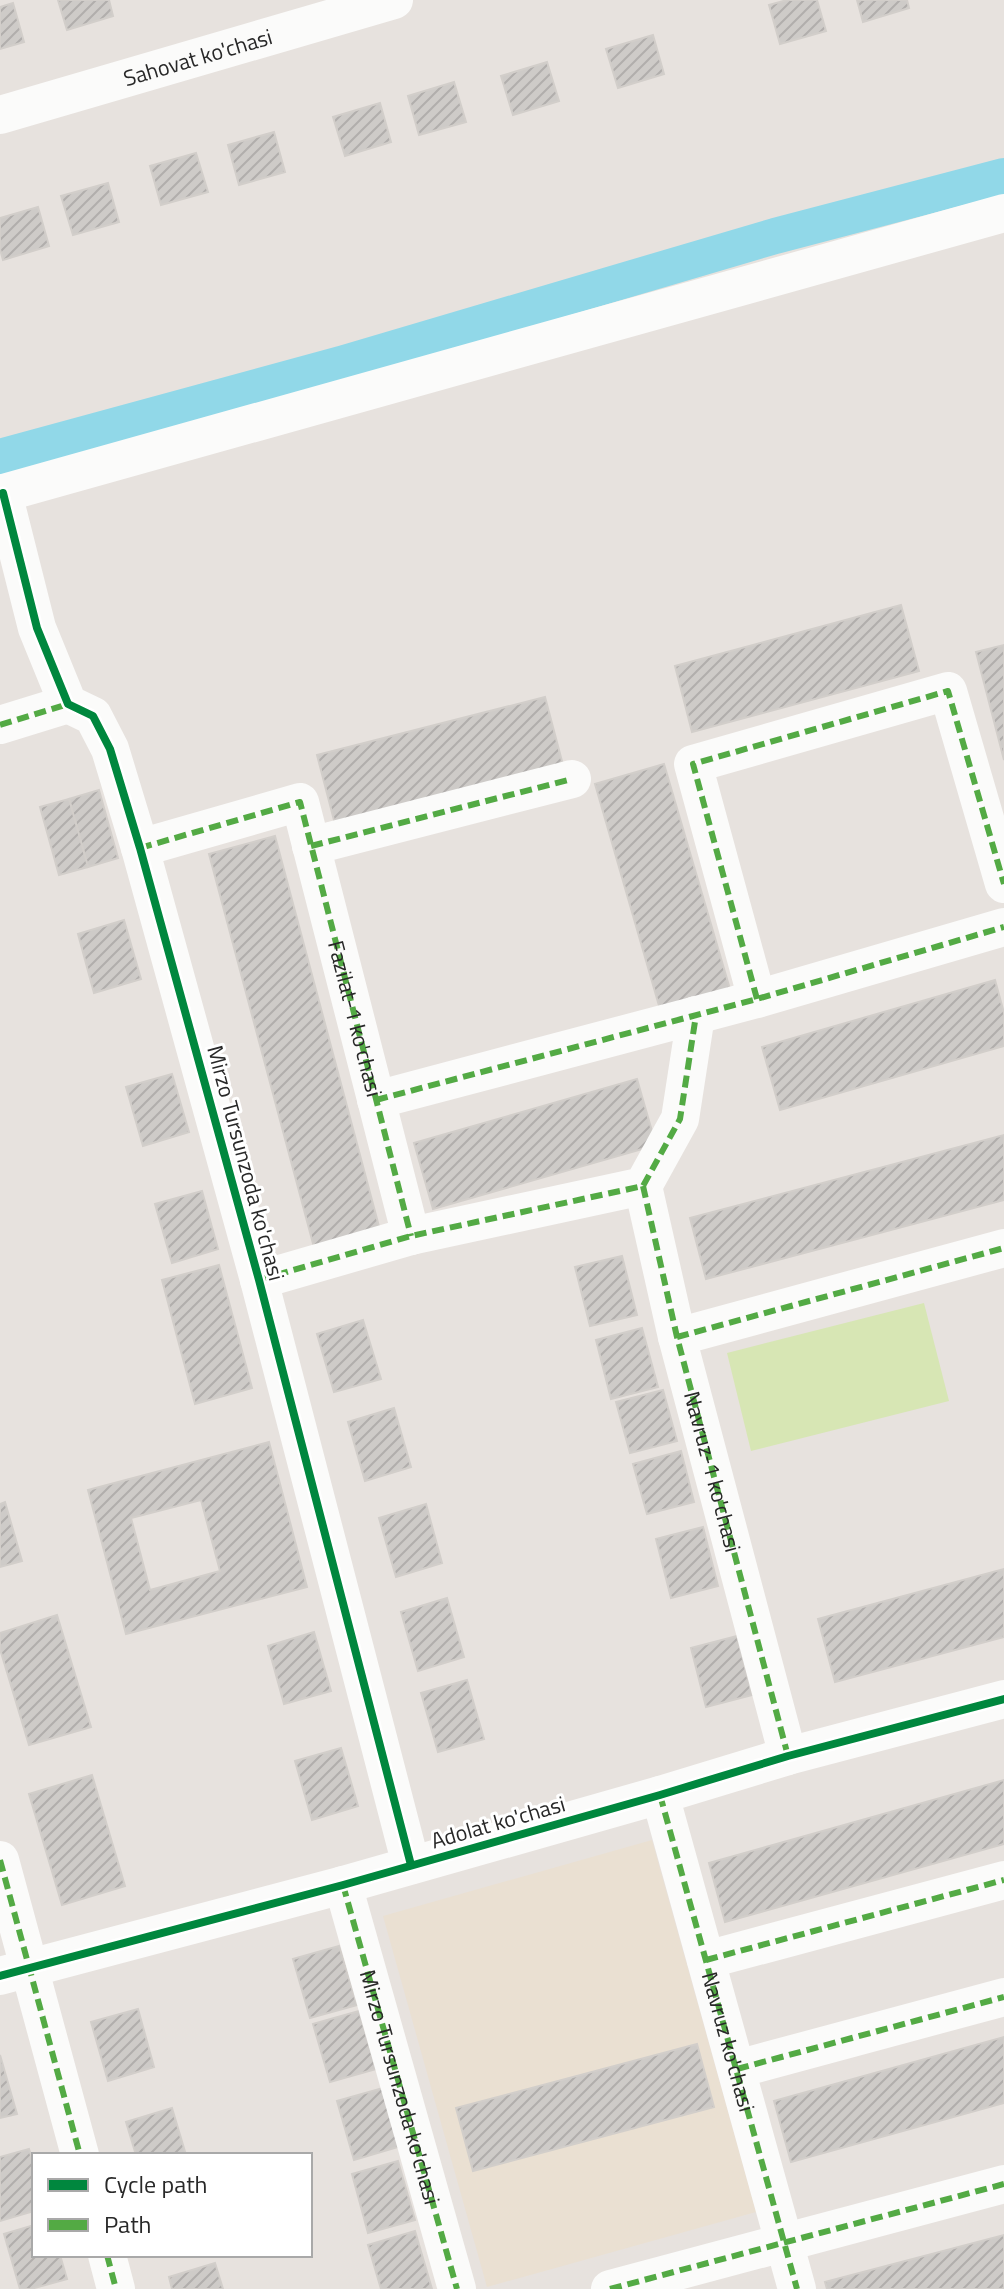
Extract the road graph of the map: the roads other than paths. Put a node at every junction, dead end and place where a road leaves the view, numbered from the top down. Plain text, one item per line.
1 (394, 0) edge
2 (0, 115) edge
3 (1004, 213) edge
4 (2, 493) edge
5 (68, 704) junction
6 (0, 725) edge
7 (572, 779) dead end
8 (311, 846) junction
9 (140, 848) junction
10 (1004, 884) edge
11 (1004, 927) edge
12 (757, 999) junction
13 (696, 1015) junction
14 (376, 1100) junction
15 (643, 1186) junction
16 (411, 1236) junction
17 (1004, 1248) edge
18 (259, 1280) junction
19 (677, 1337) junction
20 (1004, 1699) edge
21 (788, 1756) junction
22 (660, 1795) junction
23 (0, 1860) edge
24 (411, 1865) junction
25 (1004, 1880) edge
26 (343, 1885) junction
27 (706, 1960) junction
28 (15, 1973) edge
29 (1004, 1997) edge
30 (737, 2069) junction
31 (79, 2153) edge
32 (1004, 2184) edge
33 (786, 2241) junction
34 (108, 2257) edge
35 (116, 2289) edge
36 (457, 2289) edge
37 (610, 2289) edge
38 (797, 2289) edge

1 - 2 street, Sahovat ko'chasi
3 - 4 street
4 - 5 street
5 - 6 street
5 - 9 street, Mirzo Tursunzoda ko'chasi
7 - 8 street
8 - 9 street, Fazilat-1 ko'chasi
8 - 14 street, Fazilat-1 ko'chasi
9 - 18 street, Mirzo Tursunzoda ko'chasi
10 - 12 street
11 - 12 street
12 - 13 street
13 - 14 street
13 - 15 street
14 - 16 street, Fazilat-1 ko'chasi
15 - 16 street
15 - 19 street, Navruz-1 ko'chasi
16 - 18 street
17 - 19 street
18 - 24 street, Mirzo Tursunzoda ko'chasi
19 - 21 street, Navruz-1 ko'chasi
20 - 21 street, Adolat ko'chasi
21 - 22 street, Adolat ko'chasi
22 - 24 street, Adolat ko'chasi
22 - 27 street, Navruz ko'chasi
23 - 28 street
24 - 26 street, Adolat ko'chasi
25 - 27 street
26 - 28 street, Adolat ko'chasi
26 - 36 street, Mirzo Tursunzoda ko'chasi
27 - 30 street, Navruz ko'chasi
28 - 31 street
29 - 30 street
30 - 33 street, Navruz ko'chasi
32 - 33 street
33 - 37 street
33 - 38 street, Navruz ko'chasi
34 - 35 street

